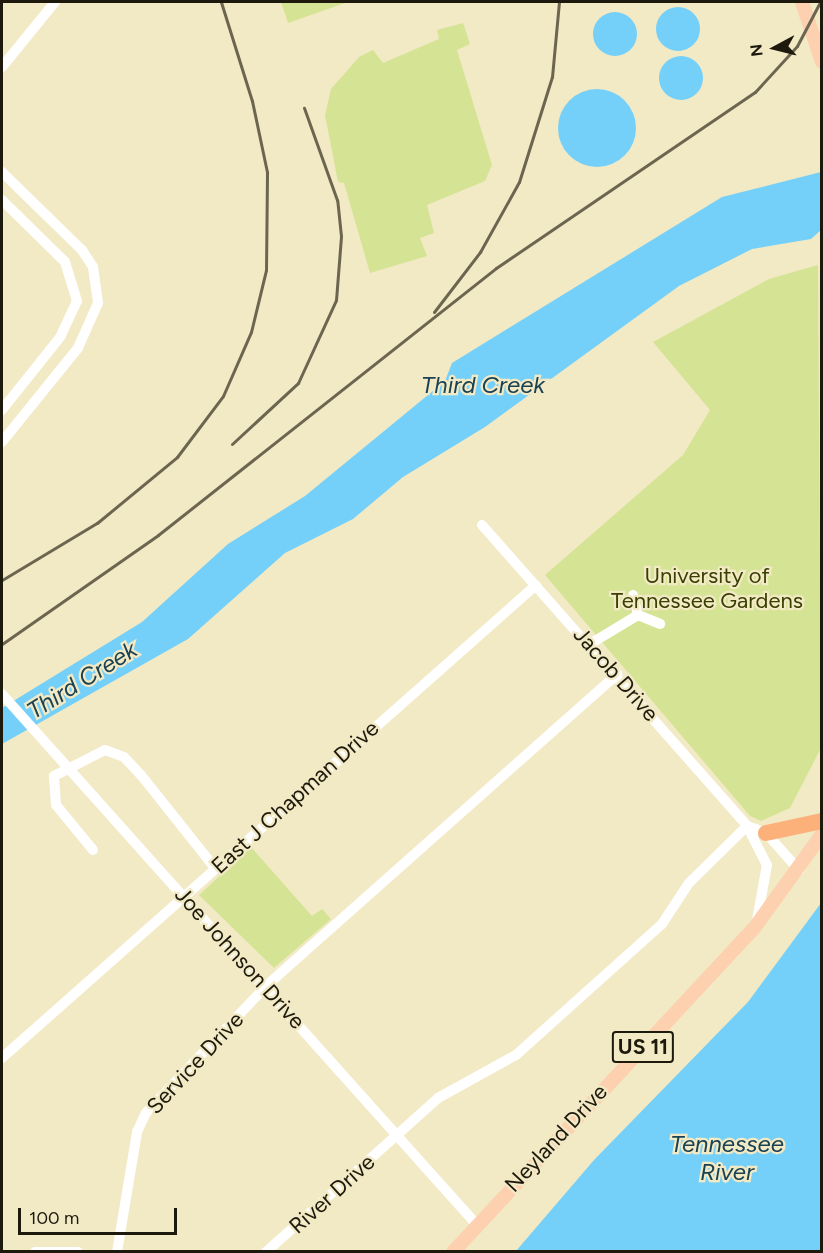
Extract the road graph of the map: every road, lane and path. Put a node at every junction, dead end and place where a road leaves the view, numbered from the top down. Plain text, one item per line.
1 (55, 2) edge
2 (802, 2) edge
3 (822, 63) edge
4 (2, 67) edge
5 (2, 172) edge
6 (2, 200) edge
7 (77, 301) junction
8 (98, 303) junction
9 (2, 410) edge
10 (2, 442) edge
11 (482, 525) dead end
12 (536, 585) junction
13 (633, 595) dead end
14 (638, 615) junction
15 (660, 624) dead end
16 (596, 641) dead end
17 (618, 674) junction
18 (2, 694) edge
19 (822, 820) edge
20 (747, 826) junction
21 (766, 833) junction
22 (822, 834) edge
23 (93, 850) dead end
24 (215, 868) junction
25 (799, 870) junction
26 (184, 897) junction
27 (755, 927) junction
28 (266, 986) junction
29 (2, 1058) edge
30 (397, 1136) junction
31 (476, 1224) junction
32 (35, 1251) edge
33 (78, 1251) edge
34 (117, 1251) edge
35 (266, 1251) edge
36 (453, 1251) edge

1 - 4 street
2 - 3 main road
5 - 8 street
6 - 7 street
7 - 8 street
7 - 9 street
8 - 10 street
11 - 12 street, Jacob Drive
12 - 17 street, Jacob Drive
12 - 24 street, East J Chapman Drive
13 - 14 street
14 - 15 street
14 - 16 street
17 - 20 street, Jacob Drive
17 - 28 street, Service Drive
18 - 26 street, Joe Johnson Drive
19 - 21 highway
20 - 21 street, Jacob Drive
20 - 27 street, Jacob Drive
20 - 30 street, River Drive
21 - 25 street, Jacob Drive
22 - 25 main road, Neyland Drive / US 11
23 - 24 street
24 - 26 street, East J Chapman Drive
25 - 27 main road, Neyland Drive / US 11
26 - 28 street, Joe Johnson Drive
26 - 29 street, East J Chapman Drive
27 - 31 main road, Neyland Drive / US 11
28 - 30 street, Joe Johnson Drive
28 - 34 street, Service Drive
30 - 31 street, Joe Johnson Drive
30 - 35 street, River Drive
31 - 36 main road, Neyland Drive / US 11
32 - 33 street

